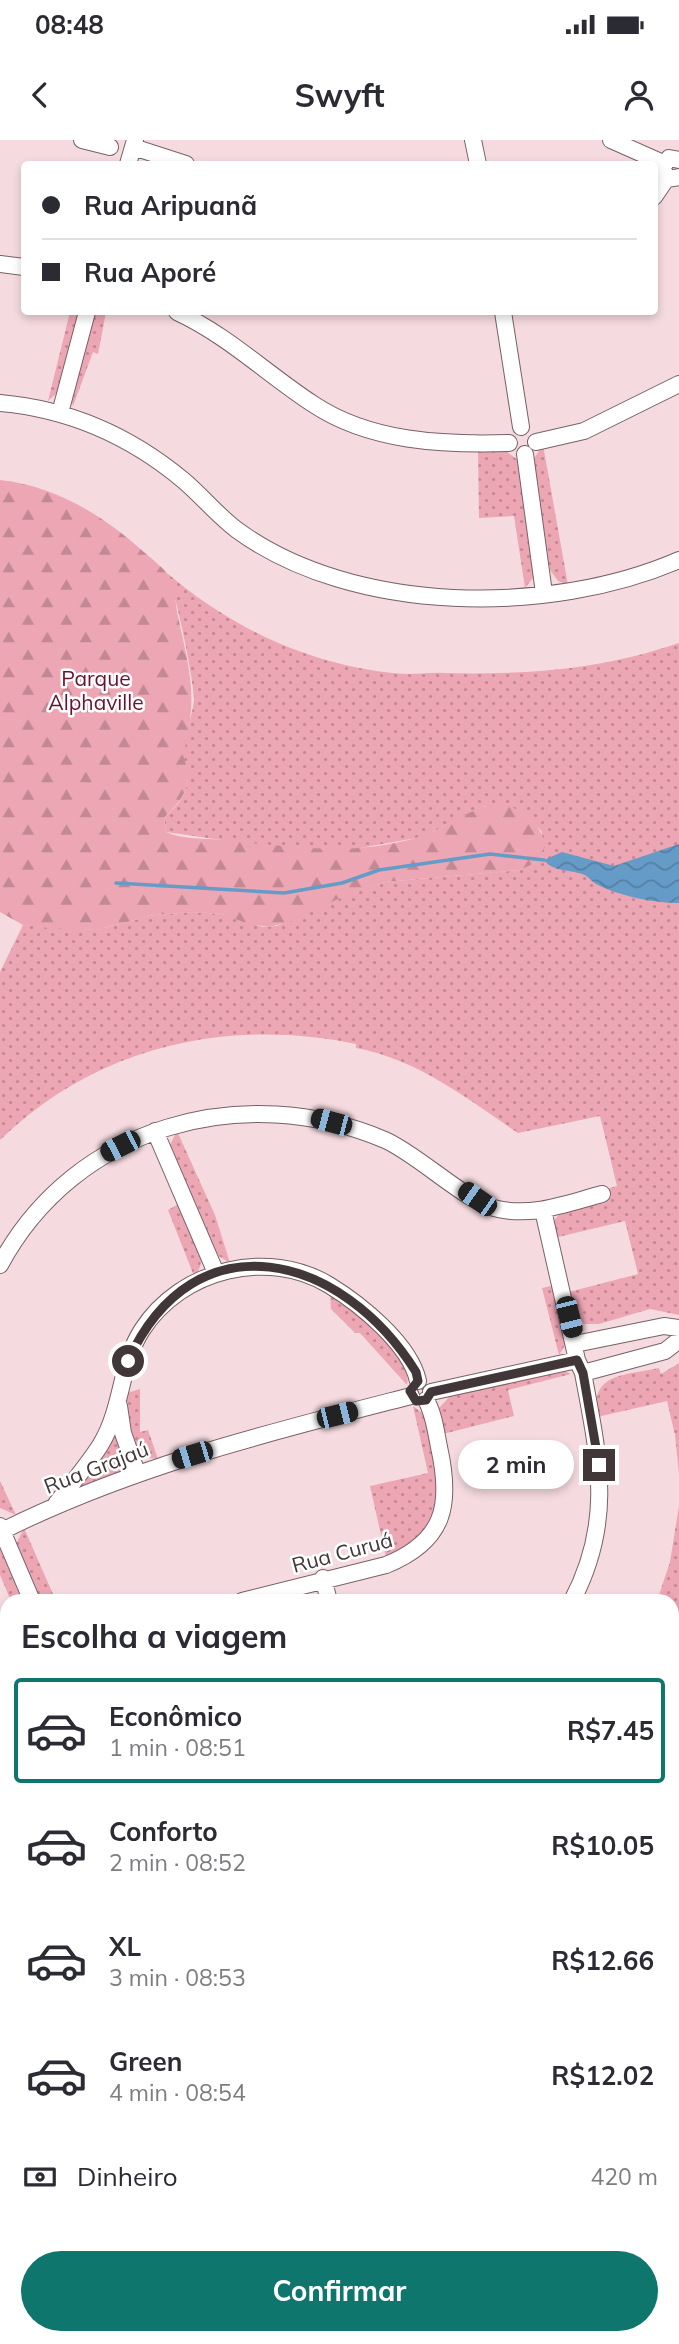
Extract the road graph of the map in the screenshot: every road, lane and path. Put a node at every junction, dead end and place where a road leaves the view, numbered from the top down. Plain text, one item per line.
1 (82, 140) edge
2 (474, 140) edge
3 (611, 140) edge
4 (134, 143) edge
5 (110, 147) dead end
6 (129, 161) edge
7 (179, 161) edge
8 (478, 161) edge
9 (674, 165) edge
10 (658, 191) edge
11 (0, 264) edge
12 (21, 267) edge
13 (86, 315) edge
14 (182, 315) edge
15 (503, 315) edge
16 (679, 384) edge
17 (0, 403) edge
18 (60, 413) junction
19 (521, 427) junction
20 (509, 443) junction
21 (530, 448) junction
22 (679, 560) edge
23 (544, 593) junction
24 (155, 1130) junction
25 (601, 1194) dead end
26 (543, 1210) junction
27 (0, 1265) edge
28 (216, 1273) junction
29 (679, 1328) edge
30 (679, 1340) edge
31 (578, 1359) junction
32 (423, 1396) junction
33 (119, 1406) junction
34 (137, 1473) junction
35 (56, 1504) junction
36 (1, 1528) edge
37 (323, 1578) junction
38 (29, 1594) edge
39 (267, 1594) edge
40 (327, 1594) edge
41 (576, 1594) edge

1 - 5 street
2 - 8 street
3 - 9 street
4 - 6 street
4 - 7 street
9 - 10 street
11 - 12 street
13 - 18 street
14 - 20 street
15 - 19 street
16 - 21 street
17 - 18 street
18 - 23 street
19 - 20 street
19 - 21 street
20 - 21 street
21 - 23 street
22 - 23 street
24 - 26 street
24 - 27 street
24 - 28 street
25 - 26 street
26 - 31 street
28 - 32 street
28 - 33 street
29 - 31 street
30 - 31 street
31 - 32 street, Rua Grajaú
31 - 41 street
32 - 34 street, Rua Grajaú
32 - 37 street, Rua Curuá
33 - 34 street
33 - 35 street
34 - 35 street, Rua Grajaú
35 - 36 street, Rua Grajaú
36 - 38 street
37 - 39 street, Rua Curuá
37 - 40 street

